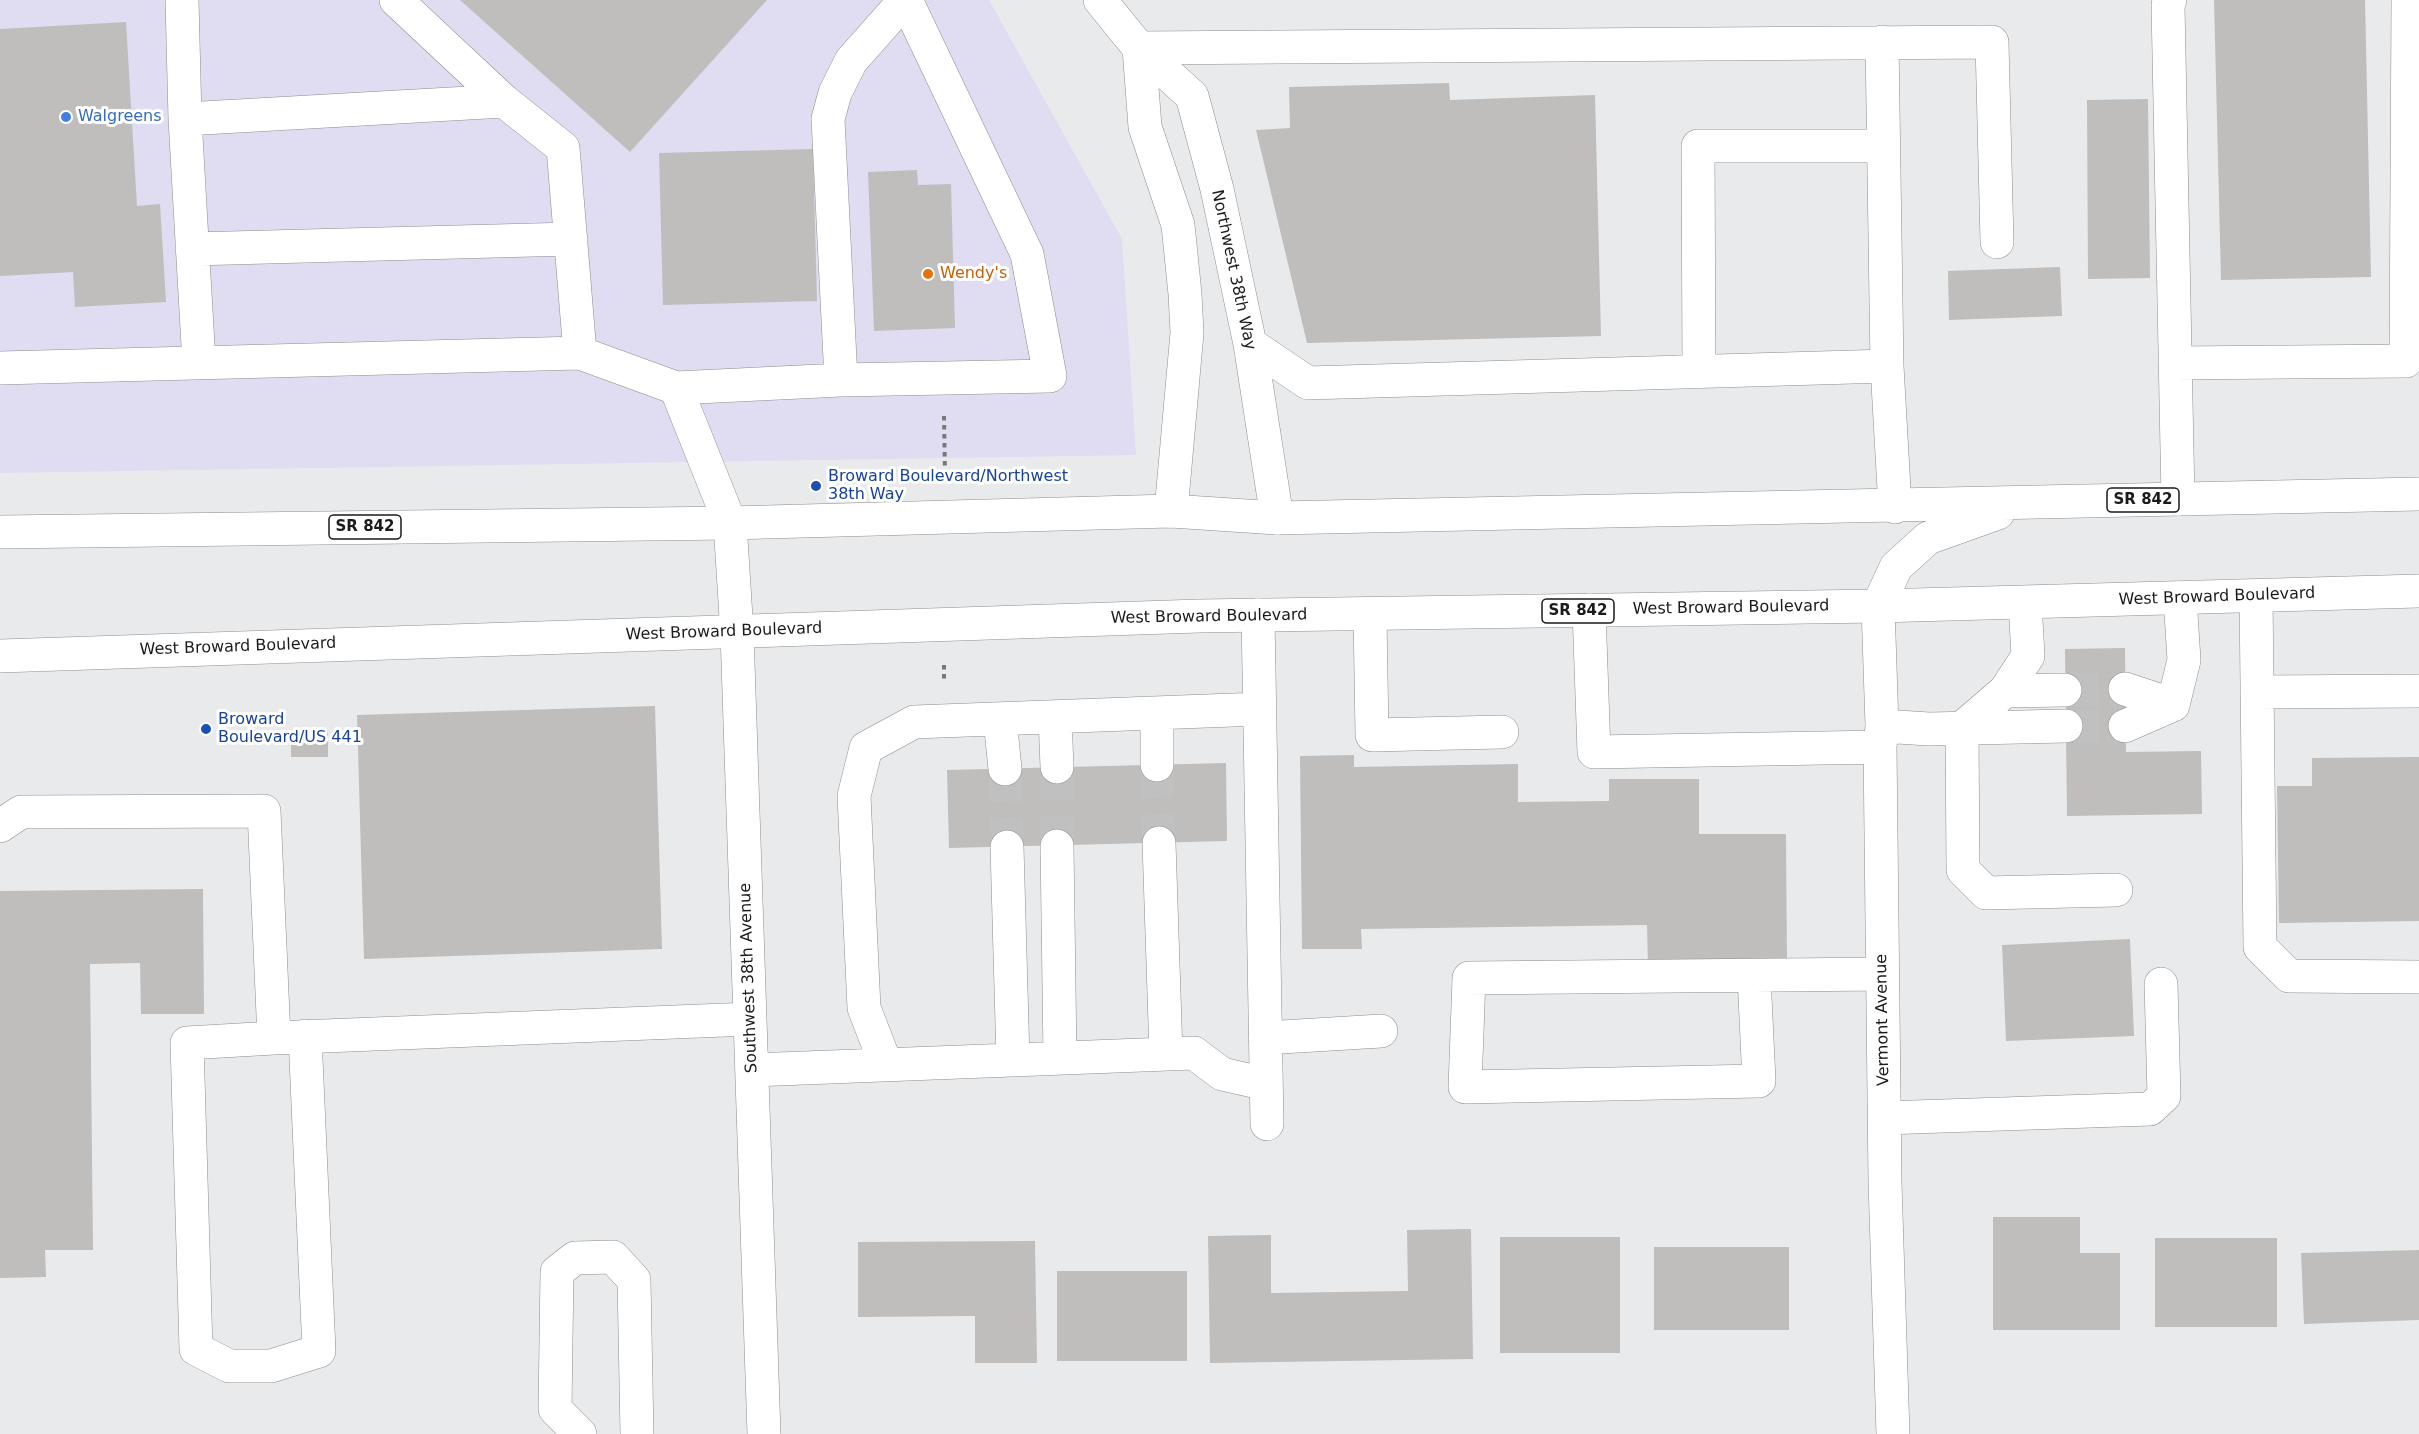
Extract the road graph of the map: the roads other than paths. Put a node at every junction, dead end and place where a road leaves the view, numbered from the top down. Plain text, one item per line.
1 (182, 0) edge
2 (396, 0) edge
3 (906, 0) edge
4 (1100, 0) edge
5 (2170, 0) edge
6 (2408, 0) edge
7 (1882, 42) junction
8 (1139, 48) junction
9 (504, 101) junction
10 (185, 119) junction
11 (1884, 146) junction
12 (571, 239) junction
13 (1997, 242) dead end
14 (192, 249) junction
15 (1250, 344) junction
16 (580, 353) junction
17 (199, 363) junction
18 (2175, 363) junction
19 (1887, 366) junction
20 (0, 368) edge
21 (1699, 372) junction
22 (841, 380) junction
23 (676, 388) junction
24 (2419, 494) edge
25 (2178, 500) junction
26 (2025, 503) junction
27 (1895, 507) junction
28 (1171, 511) junction
29 (1276, 518) junction
30 (730, 523) junction
31 (0, 532) edge
32 (2419, 591) edge
33 (2256, 596) junction
34 (2180, 598) junction
35 (2025, 603) junction
36 (1878, 606) junction
37 (1589, 610) junction
38 (1370, 614) junction
39 (1258, 615) junction
40 (737, 633) junction
41 (0, 656) edge
42 (2126, 690) tunnel mouth
43 (2005, 691) junction
44 (2419, 691) edge
45 (2257, 692) junction
46 (2173, 705) junction
47 (1260, 709) junction
48 (1157, 713) junction
49 (1055, 717) junction
50 (1000, 719) junction
51 (2126, 726) tunnel mouth
52 (1962, 728) junction
53 (1502, 732) dead end
54 (1881, 737) junction
55 (1157, 765) tunnel mouth
56 (1057, 767) tunnel mouth
57 (1005, 769) tunnel mouth
58 (0, 826) edge
59 (1159, 843) tunnel mouth
60 (1057, 846) tunnel mouth
61 (1007, 847) tunnel mouth
62 (2116, 890) dead end
63 (1882, 974) junction
64 (1754, 976) junction
65 (2419, 977) edge
66 (2161, 984) dead end
67 (750, 1019) junction
68 (1381, 1031) dead end
69 (289, 1037) junction
70 (1265, 1038) junction
71 (1166, 1054) junction
72 (1060, 1058) junction
73 (1013, 1060) junction
74 (886, 1065) junction
75 (752, 1070) junction
76 (1266, 1084) junction
77 (1884, 1118) junction
78 (1267, 1124) dead end
79 (580, 1434) edge
80 (637, 1434) edge
81 (764, 1434) edge
82 (1893, 1434) edge

1 - 10 main road
2 - 9 main road
3 - 22 main road
3 - 22 main road
4 - 8 main road, Northwest 38th Way
5 - 18 main road
6 - 18 main road
7 - 8 main road
7 - 11 main road
7 - 13 main road
8 - 15 main road, Northwest 38th Way
8 - 28 main road
9 - 10 main road
9 - 12 main road
10 - 14 main road
11 - 19 main road
11 - 21 main road
12 - 14 main road
12 - 16 main road
14 - 17 main road
15 - 21 main road
15 - 29 main road, Northwest 38th Way
16 - 17 main road
16 - 23 main road
17 - 20 main road
18 - 25 main road
19 - 21 main road
19 - 27 main road
22 - 23 main road
23 - 30 main road, Southwest 38th Avenue
24 - 25 main road, SR 842
25 - 26 main road, SR 842
26 - 27 main road, SR 842
26 - 36 main road
27 - 29 main road, SR 842
28 - 29 main road, SR 842
28 - 30 main road, SR 842
30 - 31 main road, SR 842
30 - 40 main road, Southwest 38th Avenue
32 - 33 main road, West Broward Boulevard / SR 842
33 - 34 main road, West Broward Boulevard / SR 842
33 - 45 main road
34 - 35 main road, West Broward Boulevard / SR 842
34 - 46 main road
35 - 36 main road, West Broward Boulevard / SR 842
35 - 43 main road
36 - 37 main road, West Broward Boulevard / SR 842
36 - 54 main road, Vermont Avenue
37 - 38 main road, West Broward Boulevard / SR 842
37 - 54 main road
38 - 39 main road, West Broward Boulevard / SR 842
38 - 53 main road
39 - 40 main road, West Broward Boulevard / SR 842
39 - 47 main road
40 - 41 main road, West Broward Boulevard / SR 842
40 - 67 main road, Southwest 38th Avenue
42 - 46 main road
43 - 52 main road
43 - 52 main road
44 - 45 main road
45 - 65 main road
46 - 51 main road
47 - 48 main road
47 - 70 main road
48 - 49 main road
48 - 55 main road
49 - 50 main road
49 - 56 main road
50 - 57 main road
50 - 74 main road
52 - 54 main road
52 - 62 main road
54 - 63 main road, Vermont Avenue
58 - 69 main road
59 - 71 main road
60 - 72 main road
61 - 73 main road
63 - 64 main road
63 - 77 main road, Vermont Avenue
64 - 64 main road
66 - 77 main road
67 - 69 main road
67 - 75 main road, Southwest 38th Avenue
68 - 70 main road
69 - 69 main road
70 - 76 main road
71 - 72 main road
71 - 76 main road
72 - 73 main road
73 - 74 main road
74 - 75 main road
75 - 81 main road, Southwest 38th Avenue
76 - 78 main road
77 - 82 main road, Vermont Avenue
79 - 80 main road

